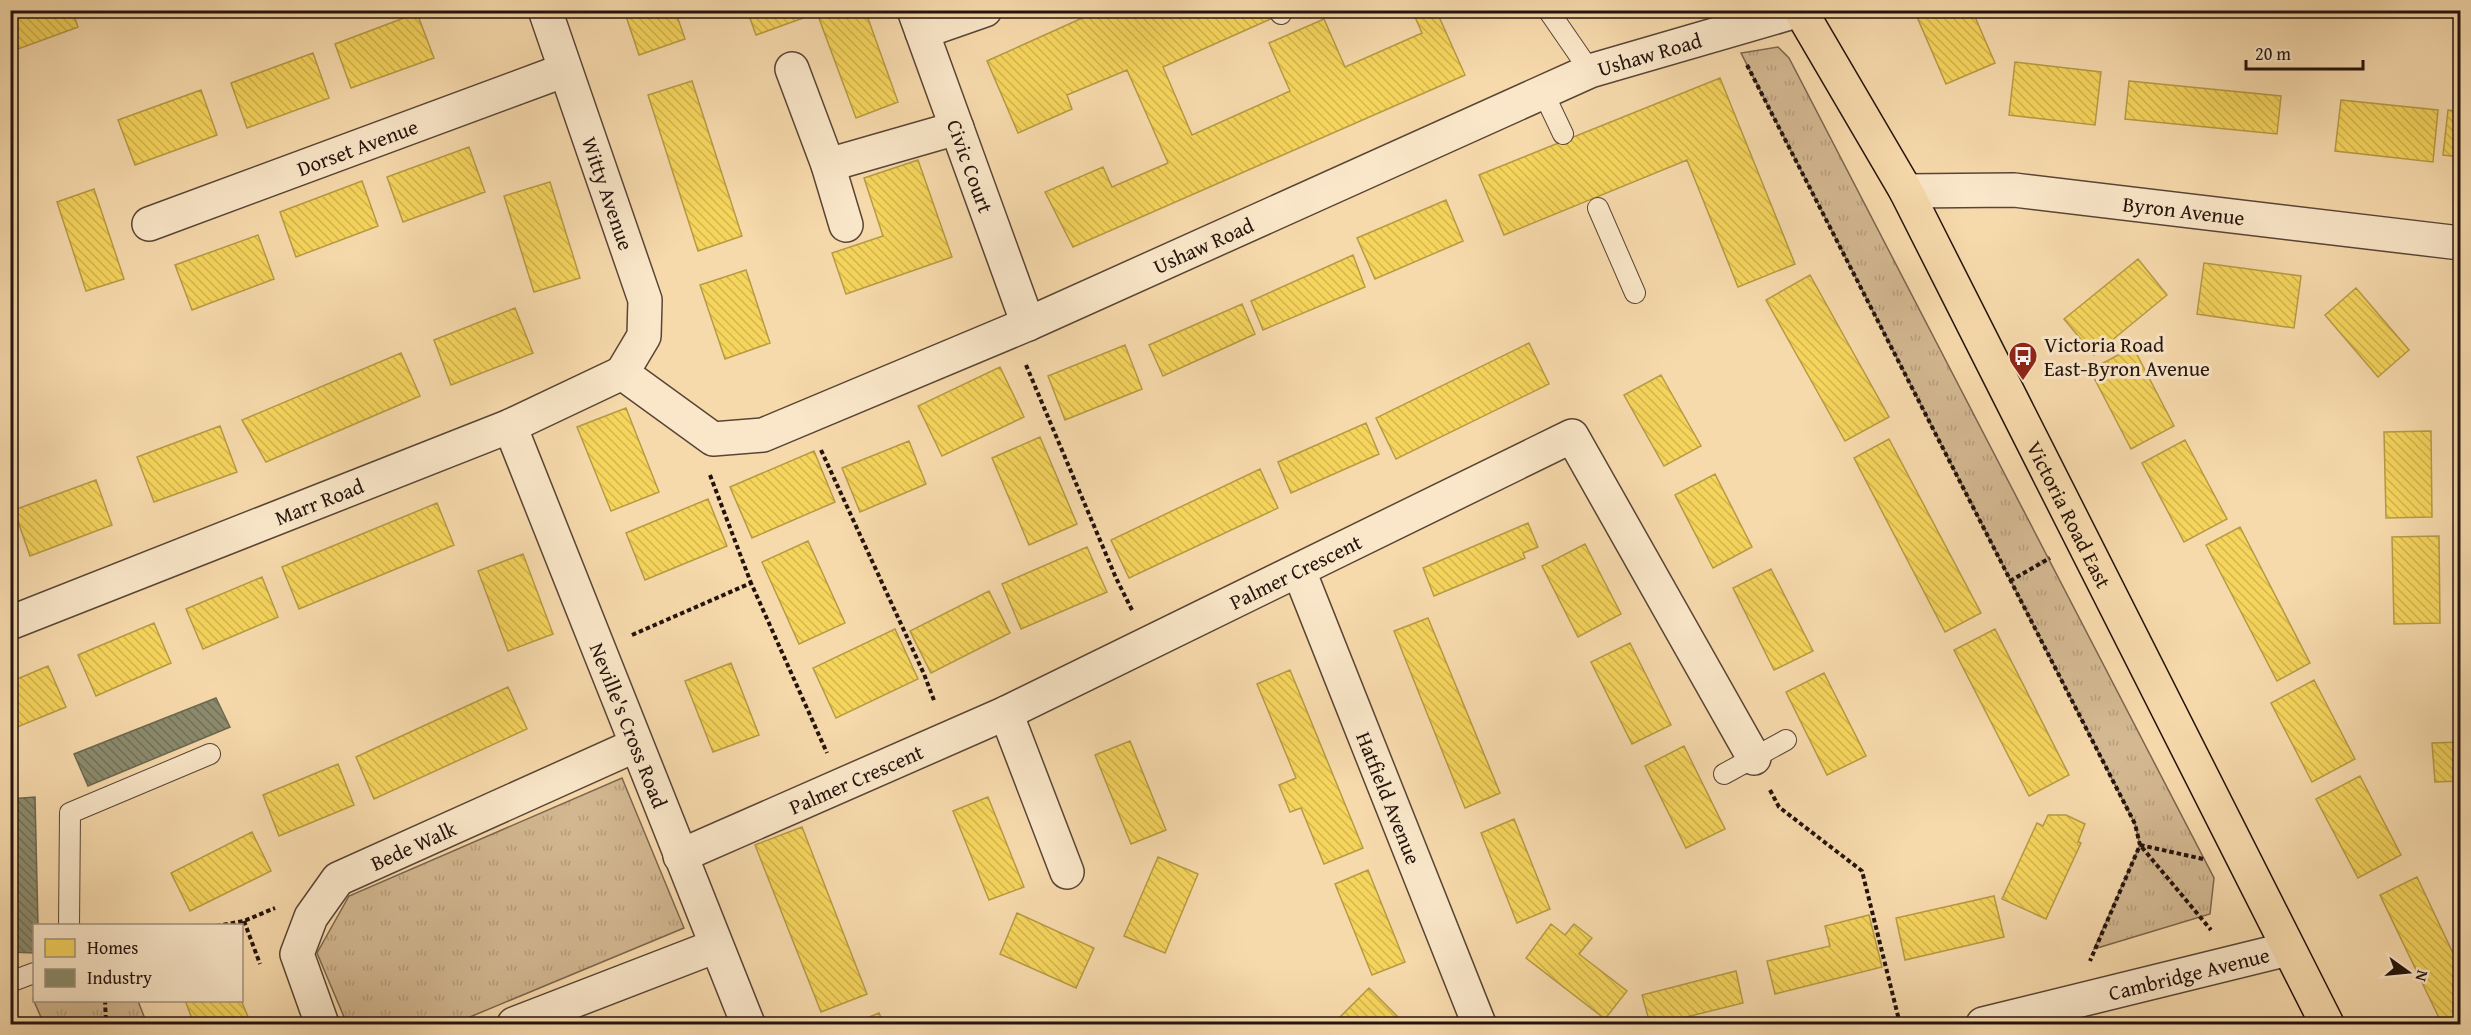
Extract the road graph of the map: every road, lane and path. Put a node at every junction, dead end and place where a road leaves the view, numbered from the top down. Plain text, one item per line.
1 (545, 10) edge
2 (985, 10) edge
3 (1548, 10) edge
4 (1800, 10) edge
5 (918, 21) edge
6 (1730, 30) junction
7 (792, 69) dead end
8 (565, 70) junction
9 (1590, 71) junction
10 (1543, 92) junction
11 (957, 128) junction
12 (1563, 134) dead end
13 (828, 165) junction
14 (1906, 191) junction
15 (1598, 208) dead end
16 (148, 224) dead end
17 (846, 225) dead end
18 (2460, 243) edge
19 (1635, 293) dead end
20 (1019, 327) junction
21 (622, 373) junction
22 (806, 417) junction
23 (510, 426) junction
24 (713, 439) junction
25 (2082, 541) junction
26 (1299, 571) junction
27 (2010, 580) junction
28 (751, 583) junction
29 (1132, 611) dead end
30 (10, 623) edge
31 (633, 634) dead end
32 (935, 702) dead end
33 (1006, 713) junction
34 (1786, 740) dead end
35 (636, 746) junction
36 (210, 754) dead end
37 (828, 755) dead end
38 (1754, 758) junction
39 (1724, 774) dead end
40 (2140, 845) junction
41 (680, 856) junction
42 (2248, 868) junction
43 (1067, 872) dead end
44 (69, 924) edge
45 (716, 946) junction
46 (2288, 949) junction
47 (2237, 962) junction
48 (33, 973) edge
49 (10, 982) edge
50 (2077, 1001) junction
51 (105, 1002) edge
52 (106, 1024) edge
53 (322, 1024) edge
54 (514, 1024) edge
55 (748, 1024) edge
56 (1479, 1024) edge
57 (1900, 1024) edge
58 (1983, 1024) edge
59 (2327, 1024) edge

1 - 8 street, Witty Avenue
2 - 5 street
3 - 9 lane
4 - 6 street, Ushaw Road
4 - 14 main road, Victoria Road East
5 - 11 street, Civic Court
6 - 9 street, Ushaw Road
6 - 27 path
7 - 13 street
8 - 16 street, Dorset Avenue
8 - 21 street, Witty Avenue
9 - 10 street, Ushaw Road
10 - 12 lane
10 - 20 street, Ushaw Road
11 - 13 street
11 - 20 street, Civic Court
13 - 17 street
14 - 18 street, Byron Avenue
14 - 25 main road, Victoria Road East
15 - 19 lane
20 - 22 street, Ushaw Road
20 - 29 path
21 - 23 street, Marr Road
21 - 24 street
22 - 24 street, Ushaw Road
22 - 32 path
23 - 30 street, Marr Road
23 - 35 street, Neville's Cross Road
24 - 28 path
25 - 27 path
25 - 42 main road, Victoria Road East
26 - 33 street, Palmer Crescent
26 - 38 street, Palmer Crescent
26 - 56 street, Hatfield Avenue
27 - 40 path
28 - 31 path
28 - 37 path
33 - 41 street, Palmer Crescent
33 - 43 street
34 - 38 lane
35 - 41 street, Neville's Cross Road
35 - 53 street, Bede Walk
36 - 44 lane
38 - 39 lane
38 - 57 path
40 - 42 path
40 - 47 path
40 - 50 path
41 - 45 street, Neville's Cross Road
42 - 46 main road, Victoria Road East
45 - 54 street
45 - 55 street, Neville's Cross Road
46 - 47 street, Cambridge Avenue
46 - 59 main road, Victoria Road East
47 - 50 street, Cambridge Avenue
48 - 49 lane
50 - 58 street, Cambridge Avenue
51 - 52 path

